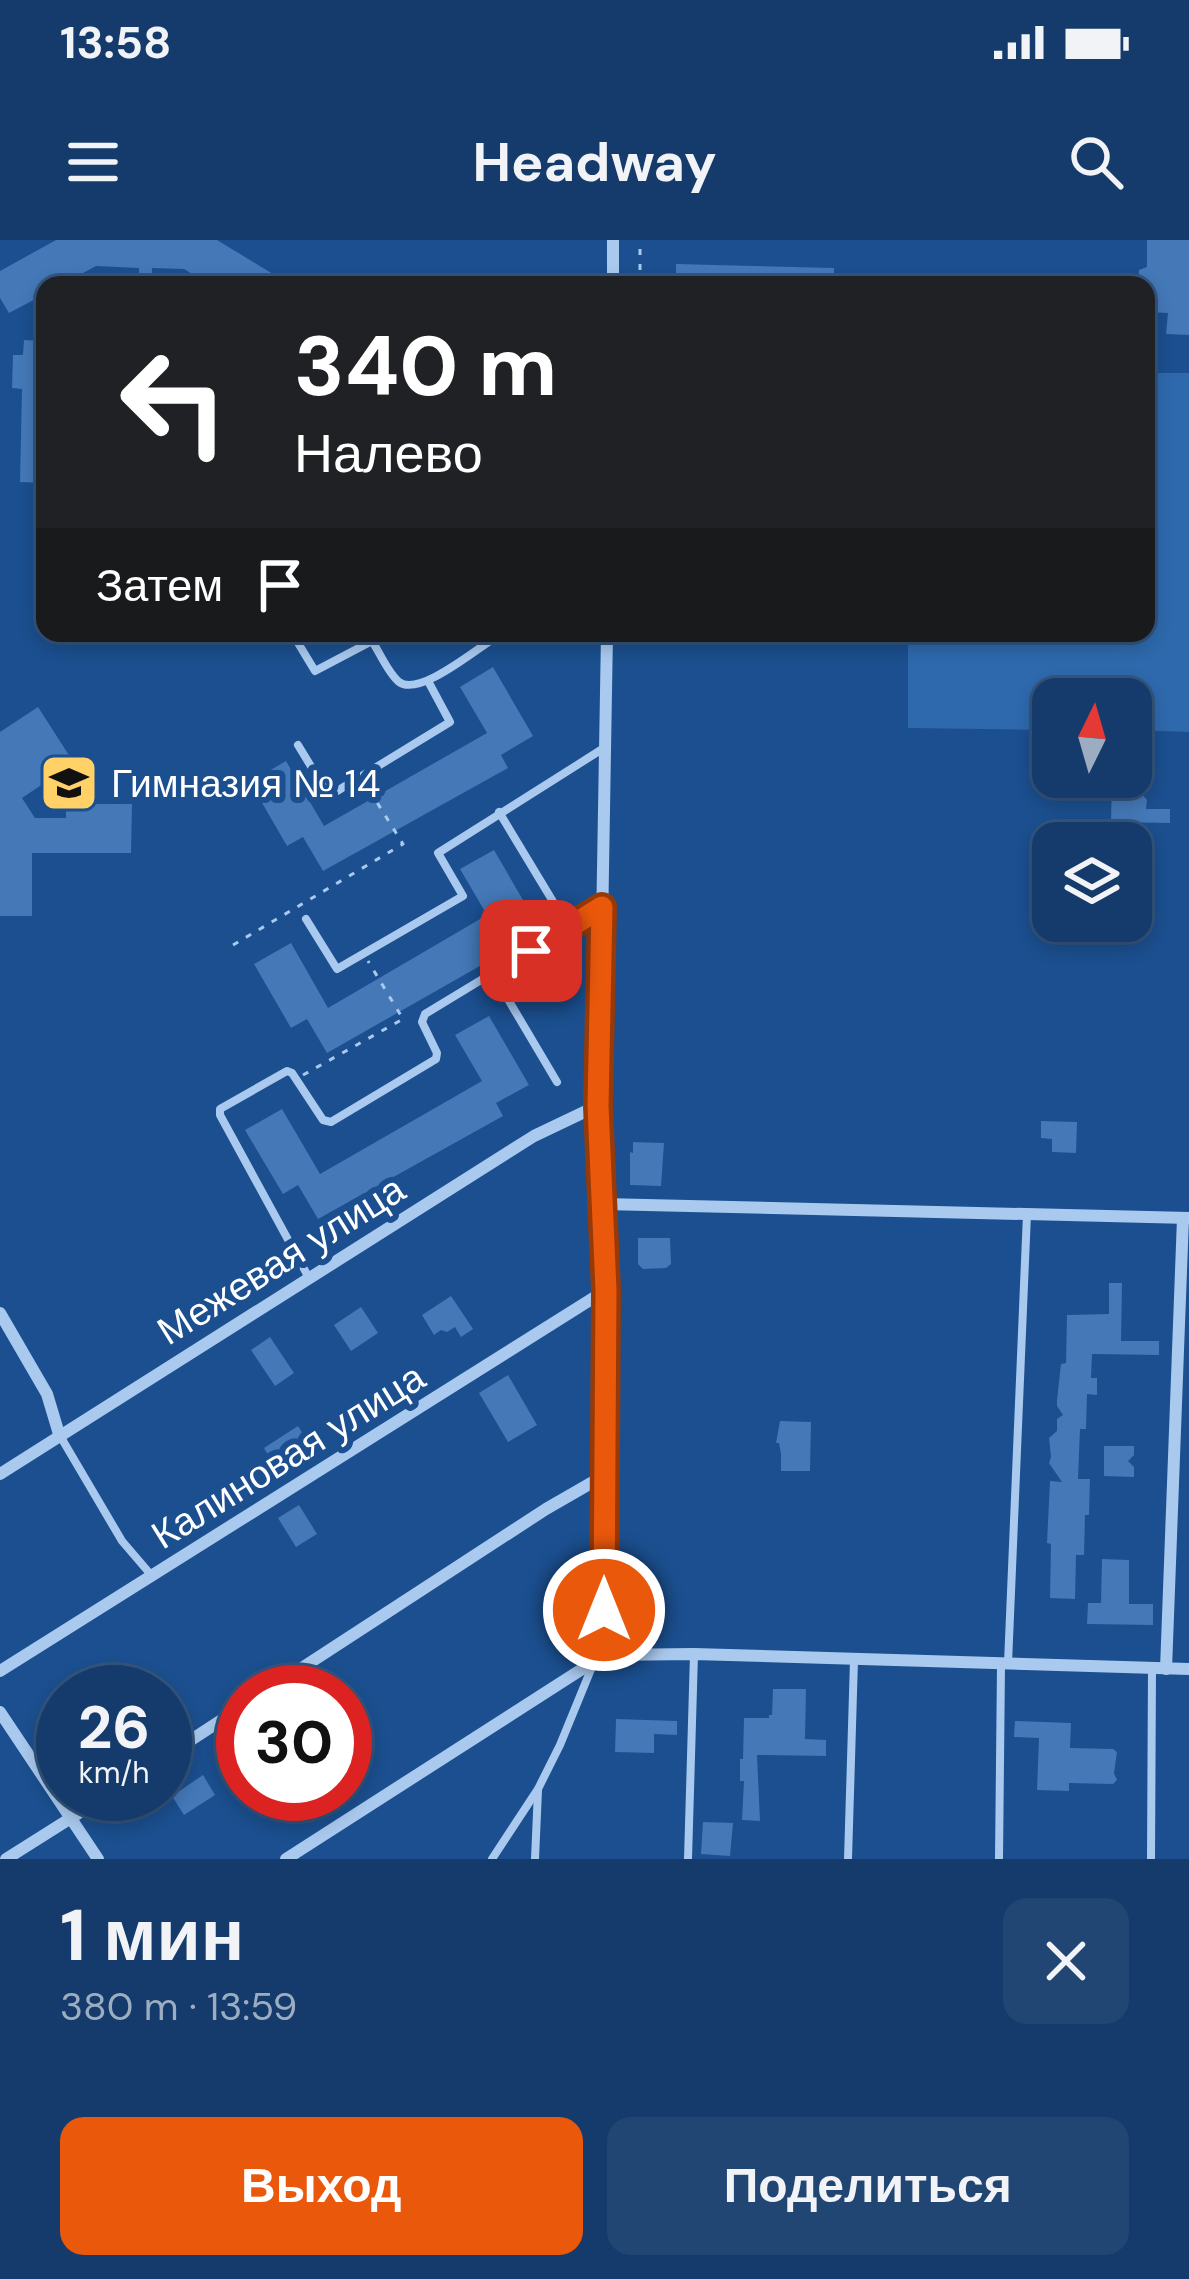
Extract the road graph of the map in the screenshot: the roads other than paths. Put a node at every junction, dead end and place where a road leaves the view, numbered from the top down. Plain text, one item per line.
1 (614, 240) edge
2 (613, 276) edge
3 (297, 642) edge
4 (370, 642) edge
5 (373, 642) edge
6 (484, 642) edge
7 (607, 642) edge
8 (428, 681) junction
9 (298, 745) dead end
10 (605, 747) junction
11 (500, 812) junction
12 (602, 907) junction
13 (306, 919) dead end
14 (569, 928) junction
15 (494, 974) junction
16 (556, 1082) dead end
17 (598, 1106) junction
18 (603, 1204) junction
19 (1027, 1214) junction
20 (1186, 1218) edge
21 (309, 1278) junction
22 (606, 1290) junction
23 (0, 1313) edge
24 (59, 1434) junction
25 (0, 1474) edge
26 (605, 1475) junction
27 (153, 1577) junction
28 (694, 1654) junction
29 (599, 1658) junction
30 (854, 1660) junction
31 (306, 1665) edge
32 (1005, 1665) junction
33 (1189, 1669) edge
34 (1159, 1670) junction
35 (0, 1671) edge
36 (0, 1712) edge
37 (36, 1766) edge
38 (538, 1789) junction
39 (66, 1821) edge
40 (73, 1821) edge
41 (7, 1859) edge
42 (98, 1859) edge
43 (286, 1859) edge
44 (492, 1859) edge
45 (536, 1859) edge
46 (688, 1859) edge
47 (848, 1859) edge
48 (999, 1859) edge
49 (1151, 1859) edge

1 - 2 street
3 - 4 lane
5 - 8 lane
6 - 8 lane
7 - 10 street
8 - 9 lane
10 - 11 lane
10 - 12 street
11 - 13 lane
11 - 14 lane
12 - 14 lane
12 - 17 street
14 - 15 lane
15 - 16 lane
15 - 21 lane
17 - 18 street
17 - 21 street, Межевая улица
18 - 19 street
18 - 22 street
19 - 20 street
19 - 32 lane
20 - 34 street
21 - 24 street, Межевая улица
22 - 26 street
22 - 27 street, Калиновая улица
23 - 24 street
24 - 25 street, Межевая улица
24 - 27 lane
26 - 29 street
26 - 31 street
27 - 35 street, Калиновая улица
28 - 29 street
28 - 30 street
28 - 46 lane
29 - 38 lane
29 - 43 street
30 - 32 street
30 - 47 lane
32 - 34 street
32 - 48 lane
33 - 34 street
34 - 49 lane
36 - 37 street
38 - 44 lane
38 - 45 lane
39 - 41 street
40 - 42 street

